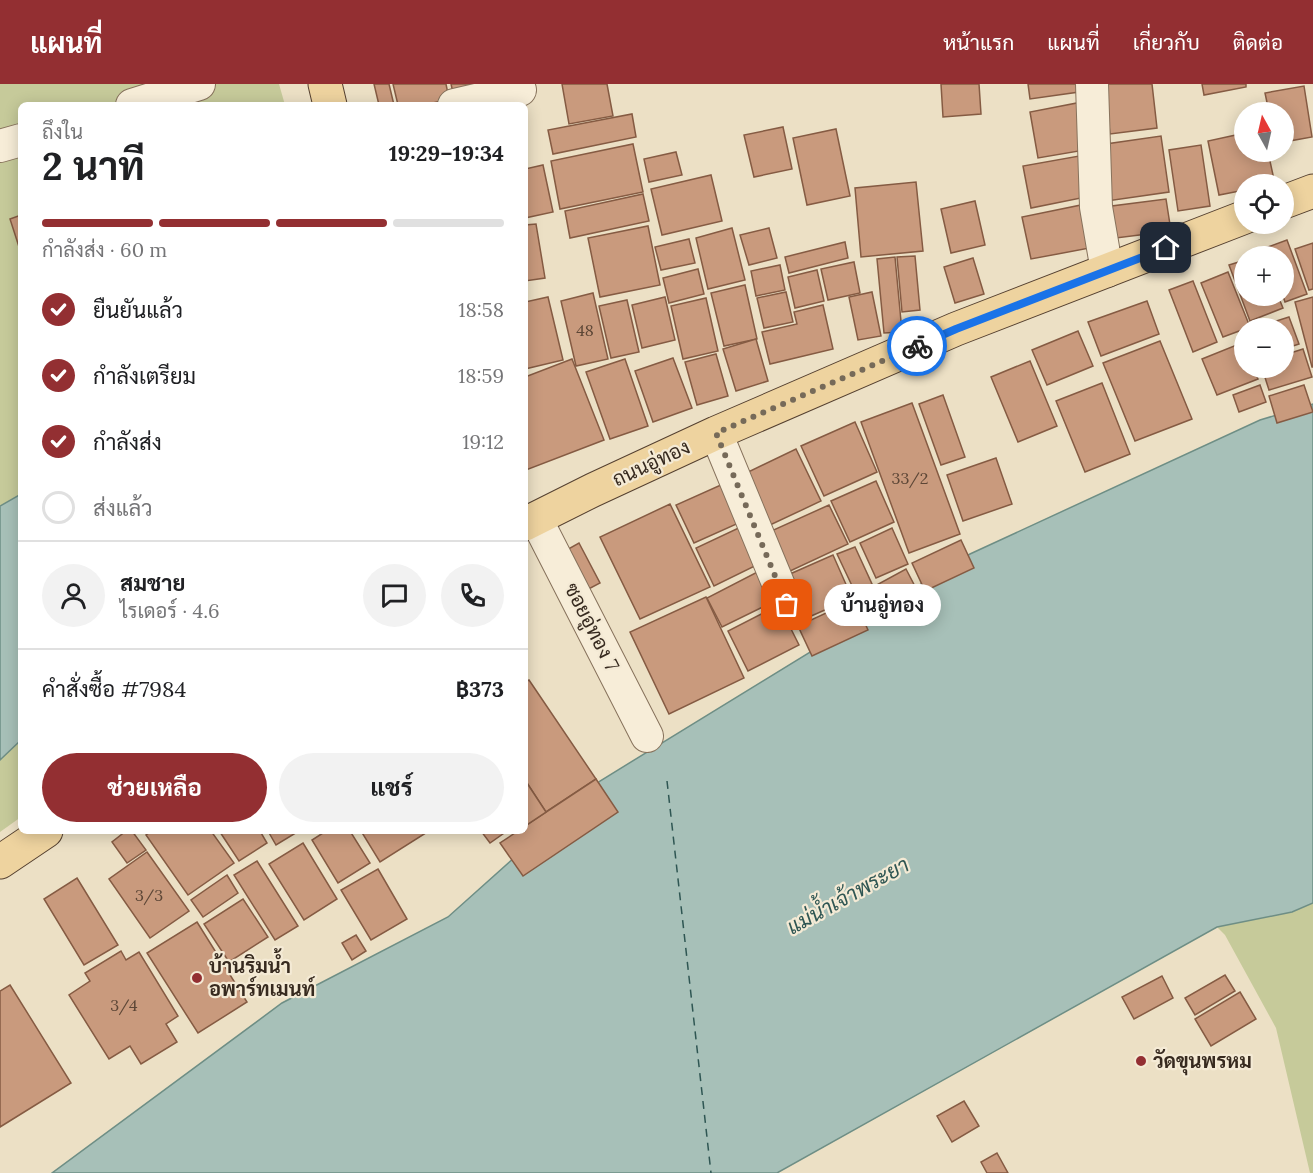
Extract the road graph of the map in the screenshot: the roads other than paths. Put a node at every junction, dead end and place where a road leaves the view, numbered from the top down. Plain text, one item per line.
1 (200, 84) edge
2 (325, 84) edge
3 (1092, 84) edge
4 (520, 90) dead end
5 (142, 102) edge
6 (329, 102) edge
7 (467, 102) edge
8 (18, 141) edge
9 (0, 146) edge
10 (1313, 191) edge
11 (1294, 198) edge
12 (1234, 221) edge
13 (1107, 271) junction
14 (716, 433) junction
15 (531, 521) edge
16 (787, 605) dead end
17 (647, 736) dead end
18 (42, 834) edge
19 (0, 862) edge

1 - 5 street
2 - 6 main road
3 - 13 street
4 - 7 street
8 - 9 street
10 - 11 main road
12 - 13 main road, ถนนอู่ทอง
13 - 14 main road, ถนนอู่ทอง
14 - 15 main road, ถนนอู่ทอง
14 - 16 street
15 - 17 street, ซอยอู่ทอง 7
18 - 19 main road

